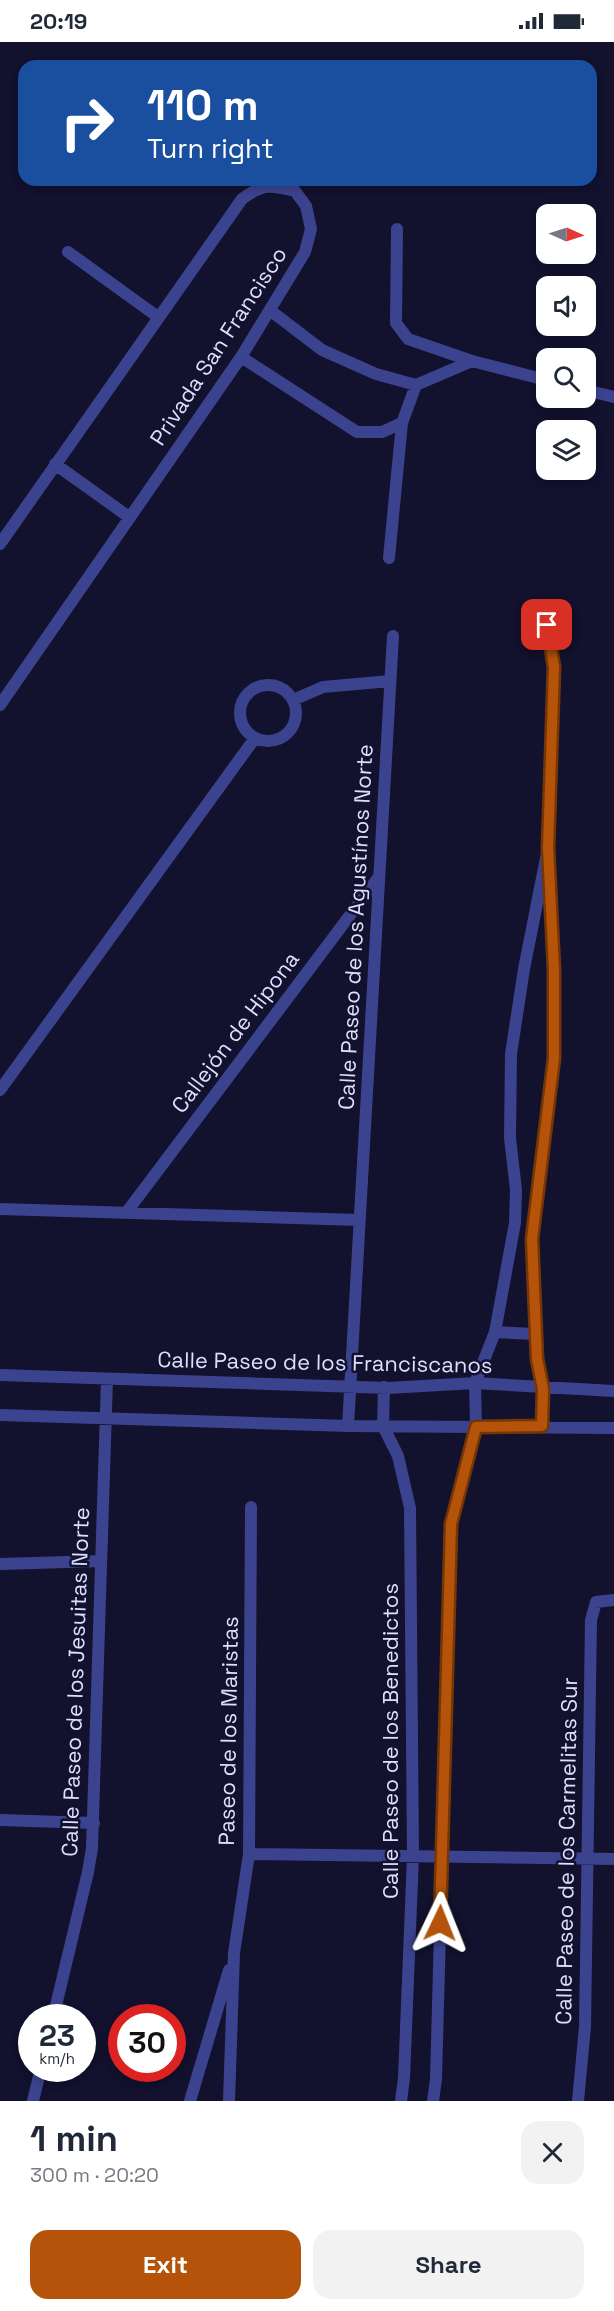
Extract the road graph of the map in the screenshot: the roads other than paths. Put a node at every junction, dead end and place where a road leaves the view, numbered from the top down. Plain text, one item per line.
1 (397, 229) dead end
2 (68, 252) dead end
3 (271, 311) junction
4 (158, 317) junction
5 (242, 357) junction
6 (472, 361) junction
7 (536, 377) edge
8 (416, 385) junction
9 (596, 393) edge
10 (614, 397) edge
11 (402, 423) junction
12 (55, 464) junction
13 (129, 517) junction
14 (0, 544) edge
15 (389, 558) dead end
16 (547, 625) dead end
17 (393, 636) dead end
18 (390, 681) junction
19 (293, 700) junction
20 (0, 705) edge
21 (255, 738) junction
22 (548, 848) junction
23 (378, 877) junction
24 (0, 1090) edge
25 (0, 1209) edge
26 (126, 1213) junction
27 (359, 1220) junction
28 (512, 1237) junction
29 (532, 1239) junction
30 (495, 1332) junction
31 (535, 1334) junction
32 (0, 1375) edge
33 (107, 1379) junction
34 (476, 1383) junction
35 (349, 1387) junction
36 (384, 1387) junction
37 (543, 1389) junction
38 (614, 1391) edge
39 (0, 1415) edge
40 (105, 1417) junction
41 (348, 1426) junction
42 (383, 1426) junction
43 (542, 1426) junction
44 (476, 1427) junction
45 (614, 1428) edge
46 (251, 1507) dead end
47 (101, 1561) junction
48 (0, 1564) edge
49 (614, 1600) edge
50 (0, 1820) edge
51 (94, 1823) junction
52 (249, 1854) junction
53 (413, 1856) junction
54 (442, 1856) junction
55 (588, 1859) junction
56 (614, 1859) edge
57 (234, 1953) junction
58 (56, 2004) edge
59 (38, 2082) edge
60 (33, 2101) edge
61 (190, 2101) edge
62 (229, 2101) edge
63 (401, 2101) edge
64 (433, 2101) edge
65 (578, 2101) edge

1 - 6 street
2 - 4 street
3 - 4 street, Privada San Francisco
3 - 5 street, Privada San Francisco
3 - 8 street
4 - 12 street, Privada San Francisco
5 - 11 street
5 - 13 street, Privada San Francisco
6 - 7 street
6 - 8 street
8 - 11 street
9 - 10 street
11 - 15 street
12 - 13 street
12 - 14 street, Privada San Francisco
13 - 20 street, Privada San Francisco
16 - 22 street
17 - 18 street, Calle Paseo de los Agustínos Norte
18 - 19 street
18 - 23 street, Calle Paseo de los Agustínos Norte
19 - 21 street
19 - 21 street
21 - 24 street
22 - 28 street
22 - 29 street
23 - 26 street, Callejón de Hipona
23 - 27 street, Calle Paseo de los Agustínos Norte
25 - 26 street
26 - 27 street
27 - 35 street, Calle Paseo de los Agustínos Norte
28 - 29 street
28 - 30 street
29 - 31 street
30 - 31 street
30 - 34 street
31 - 37 street
32 - 33 street, Calle Paseo de los Franciscanos
33 - 35 street, Calle Paseo de los Franciscanos
33 - 40 street, Calle Paseo de los Jesuitas Norte
34 - 36 street, Calle Paseo de los Franciscanos
34 - 37 street, Calle Paseo de los Franciscanos
34 - 44 street
35 - 36 street, Calle Paseo de los Franciscanos
35 - 41 street, Calle Paseo de los Agustínos Norte
36 - 42 street, Calle Paseo de los Benedictos
37 - 38 street, Calle Paseo de los Franciscanos
37 - 43 street
39 - 40 street
40 - 41 street
40 - 47 street, Calle Paseo de los Jesuitas Norte
41 - 42 street
42 - 44 street
42 - 53 street, Calle Paseo de los Benedictos
43 - 44 street
43 - 45 street
44 - 54 street
46 - 52 street, Paseo de los Maristas
47 - 48 street
47 - 51 street, Calle Paseo de los Jesuitas Norte
49 - 55 street, Calle Paseo de los Carmelitas Sur
50 - 51 street
51 - 58 street, Calle Paseo de los Jesuitas Norte
52 - 53 street
52 - 57 street, Paseo de los Maristas
53 - 54 street
53 - 63 street, Calle Paseo de los Benedictos
54 - 55 street
54 - 64 street
55 - 56 street
55 - 65 street, Calle Paseo de los Carmelitas Sur
57 - 61 street, Paseo de los Maristas
57 - 62 street, Paseo de los Maristas
59 - 60 street

